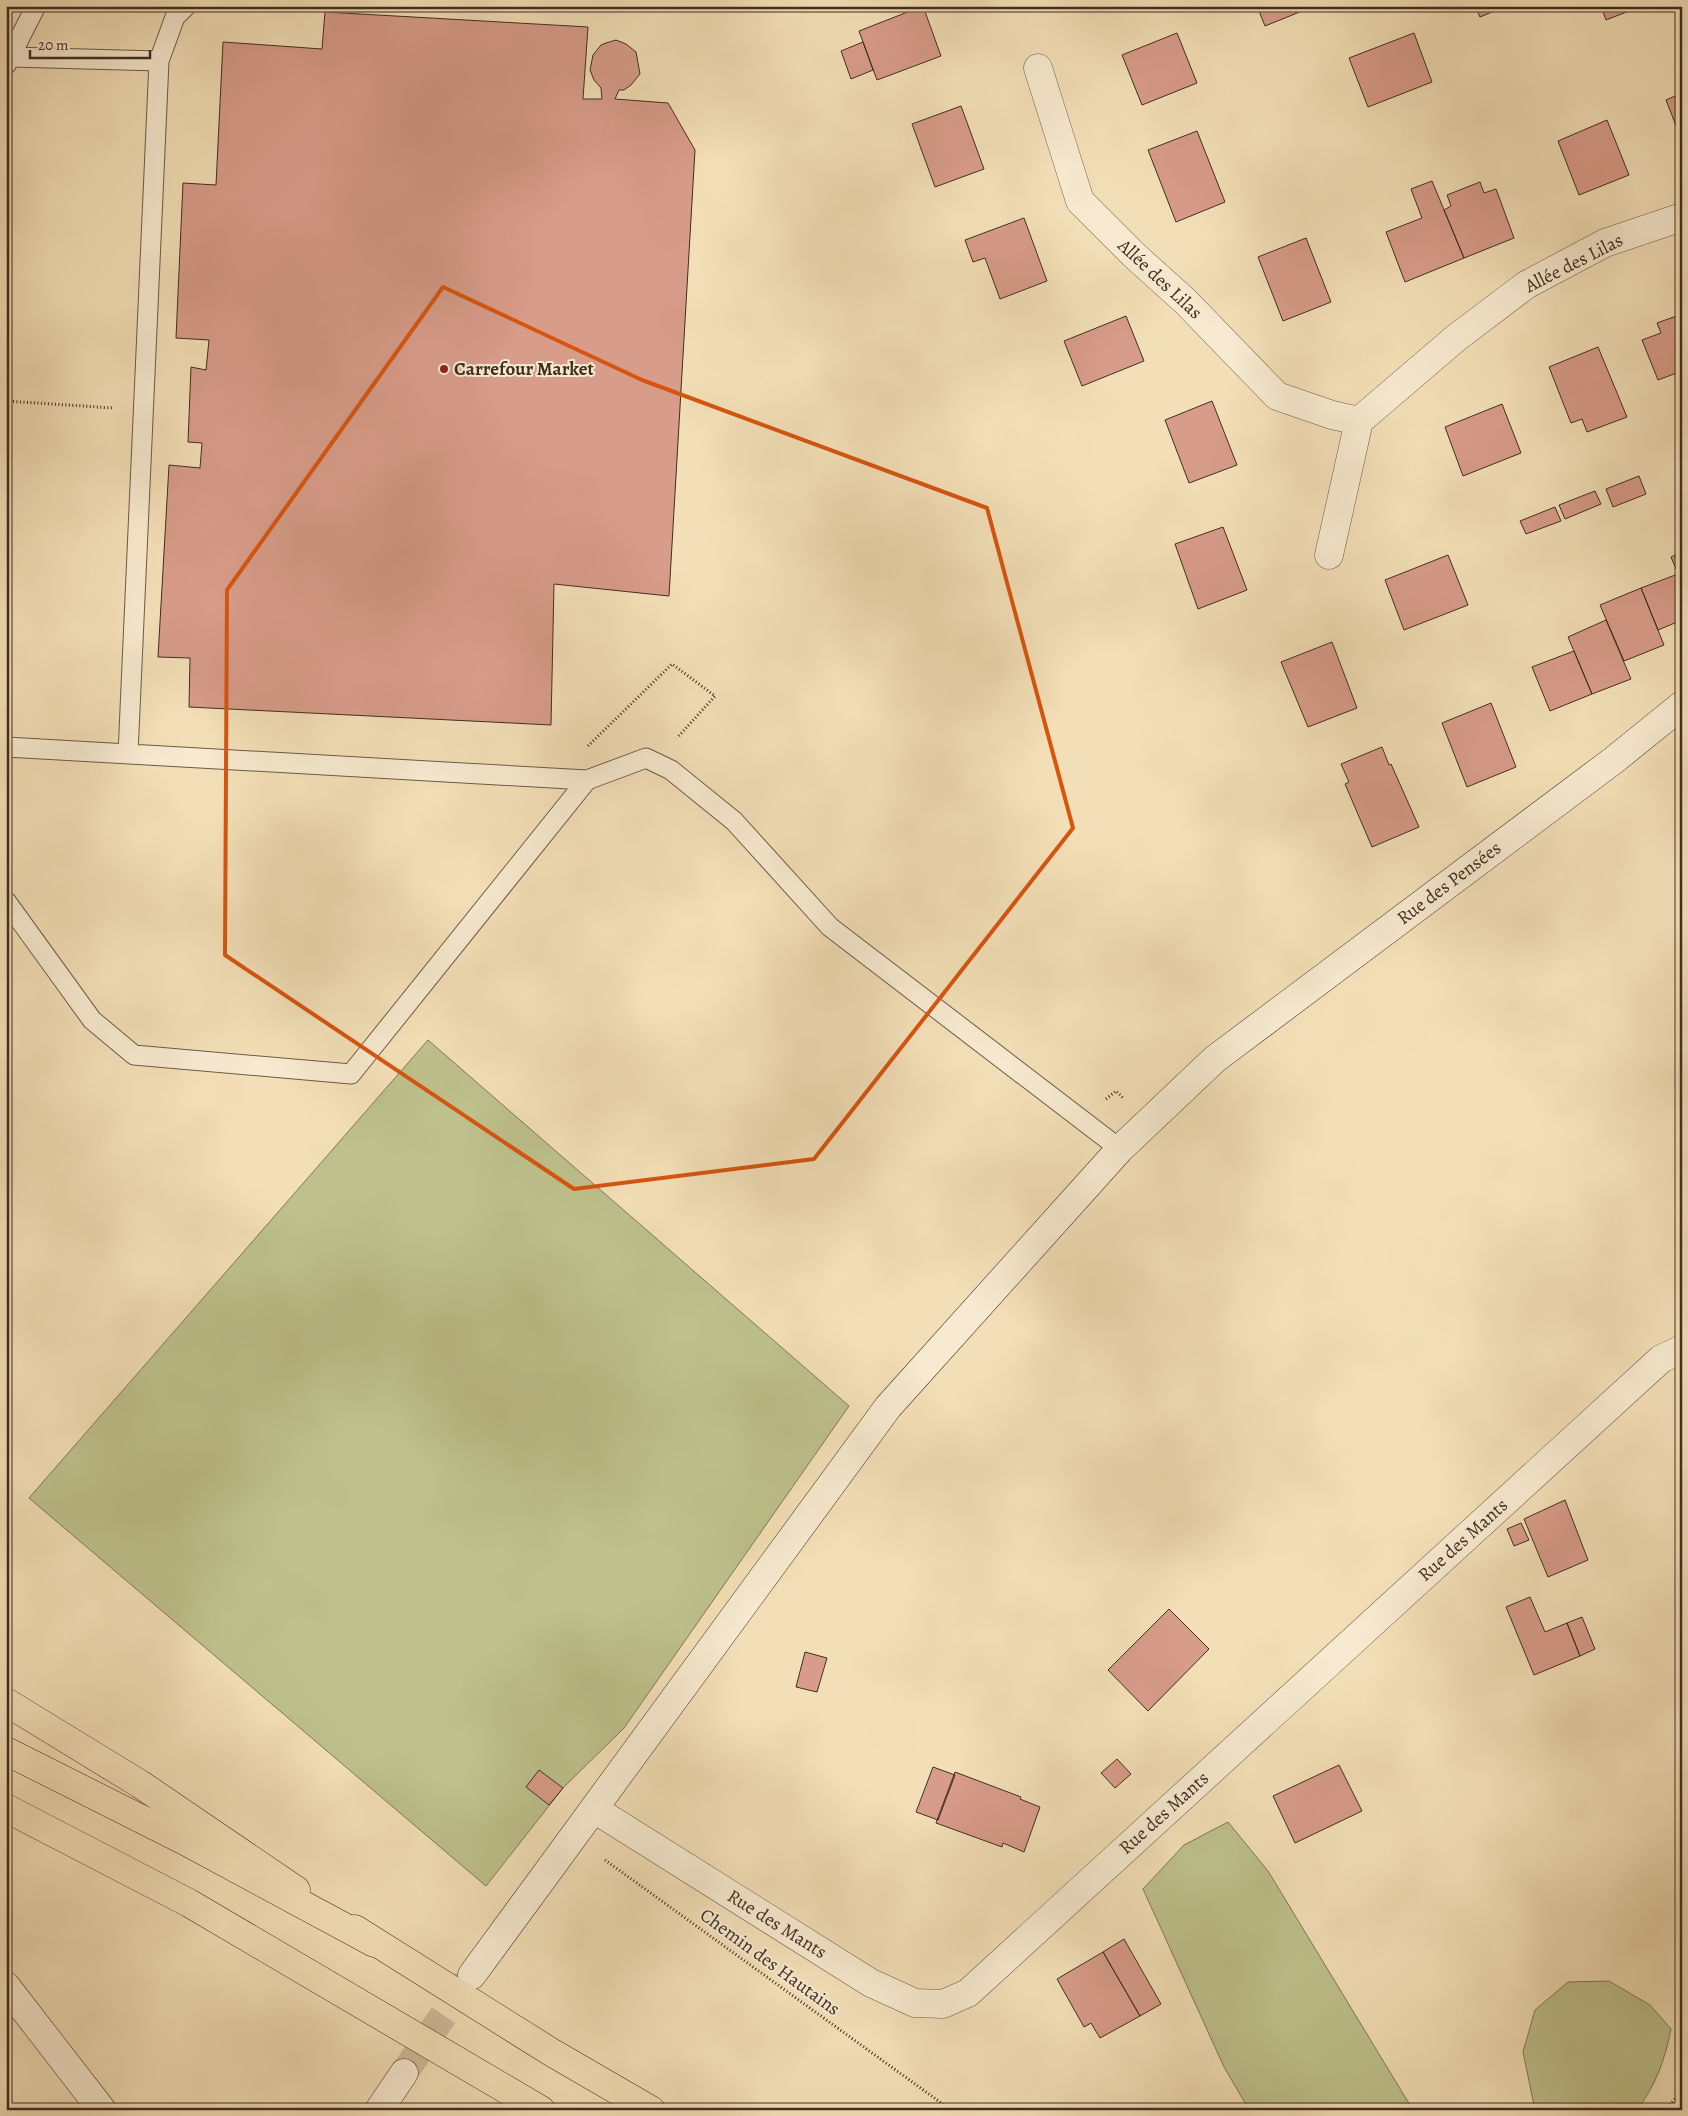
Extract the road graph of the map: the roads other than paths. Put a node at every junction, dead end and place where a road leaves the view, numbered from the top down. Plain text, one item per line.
1 (36, 6) edge
2 (186, 6) edge
3 (8, 61) edge
4 (159, 61) junction
5 (1038, 68) dead end
6 (1682, 217) edge
7 (1359, 420) junction
8 (1329, 555) dead end
9 (1682, 705) edge
10 (6, 747) edge
11 (128, 754) junction
12 (587, 780) junction
13 (6, 901) edge
14 (1120, 1149) junction
15 (1682, 1349) edge
16 (6, 1702) edge
17 (6, 1751) edge
18 (6, 1808) edge
19 (594, 1810) junction
20 (374, 1943) junction
21 (472, 1975) tunnel mouth
22 (6, 1986) edge
23 (404, 2073) tunnel mouth
24 (104, 2108) edge
25 (379, 2110) edge
26 (541, 2110) edge
27 (651, 2110) edge

1 - 3 lane
2 - 4 lane
3 - 4 lane
4 - 11 lane
5 - 7 street, Allée des Lilas
6 - 7 street, Allée des Lilas
7 - 8 street
9 - 14 street, Rue des Pensées
10 - 11 lane
11 - 12 lane
12 - 13 lane
12 - 14 lane
14 - 19 street, Rue des Pensées
15 - 19 street, Rue des Mants
16 - 20 main road
17 - 20 main road
18 - 26 main road
19 - 21 street, Rue des Pensées
20 - 27 main road
22 - 24 street
23 - 25 street

